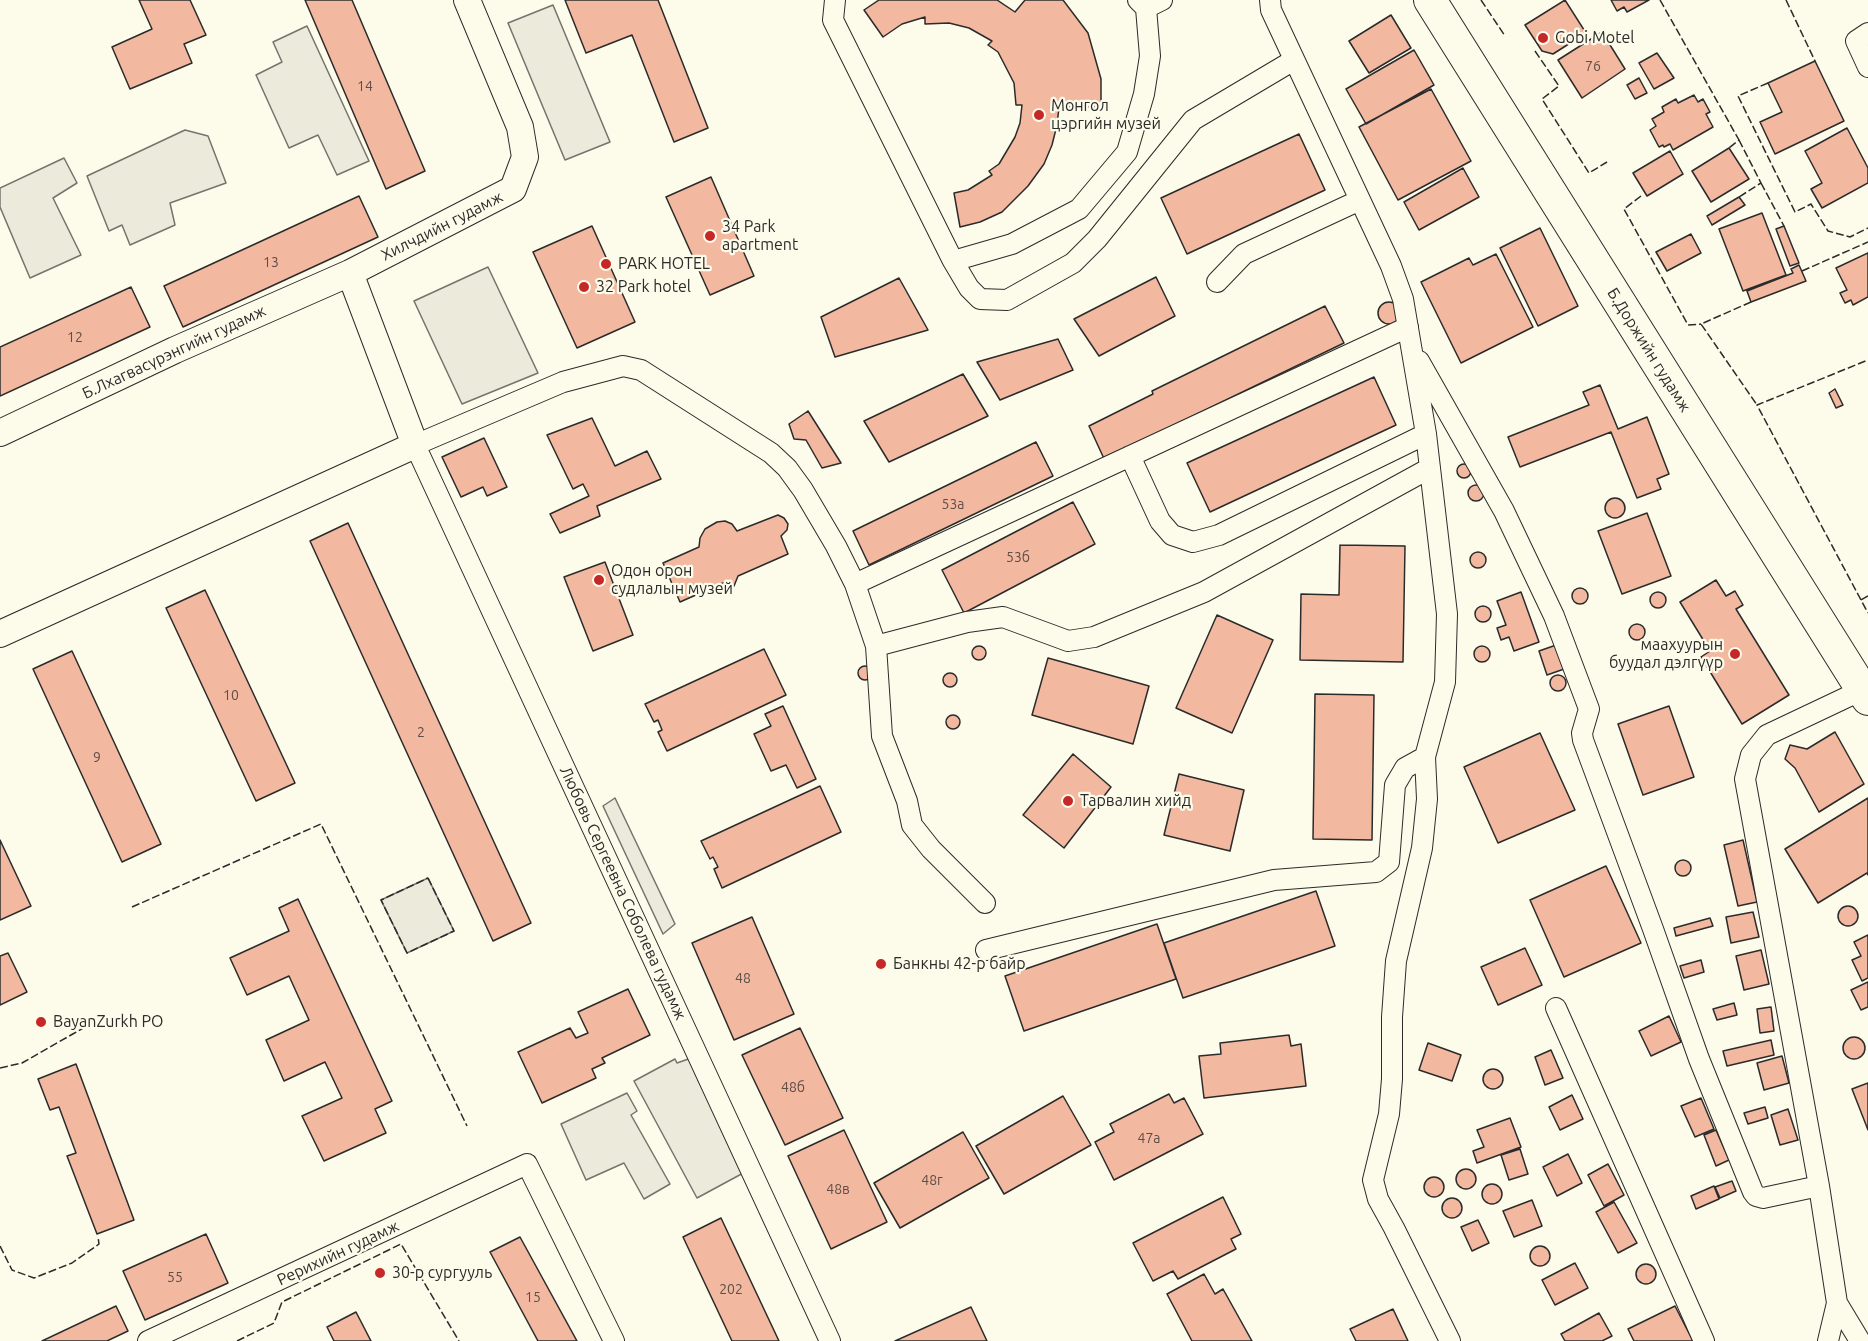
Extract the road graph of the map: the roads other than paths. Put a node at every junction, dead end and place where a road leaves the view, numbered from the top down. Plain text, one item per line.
1 (467, 0) edge
2 (835, 0) edge
3 (1270, 0) edge
4 (1430, 0) edge
5 (1149, 3) edge
6 (1868, 33) edge
7 (1294, 60) junction
8 (1868, 67) edge
9 (1360, 200) junction
10 (953, 261) junction
11 (350, 273) junction
12 (1217, 282) dead end
13 (1408, 327) junction
14 (1412, 349) junction
15 (0, 433) edge
16 (1426, 434) junction
17 (415, 445) junction
18 (1130, 456) junction
19 (1430, 468) junction
20 (855, 584) junction
21 (0, 634) edge
22 (876, 646) junction
23 (1865, 695) edge
24 (1425, 757) junction
25 (985, 903) dead end
26 (986, 950) dead end
27 (1556, 1008) dead end
28 (1819, 1186) junction
29 (1837, 1303) junction
30 (148, 1341) edge
31 (614, 1341) edge
32 (830, 1341) edge
33 (1450, 1341) edge
34 (1704, 1341) edge
35 (1828, 1341) edge
36 (1860, 1341) edge

1 - 11 street, Хилчдийн гудамж
2 - 10 street
3 - 7 street
4 - 23 main road, Б.Доржийн гудамж
5 - 10 street
6 - 8 street
7 - 9 street
7 - 10 street
9 - 12 street
9 - 13 street
11 - 15 street, Б.Лхагвасүрэнгийн гудамж
11 - 17 street
13 - 14 street
13 - 18 street
14 - 16 street
14 - 28 street
16 - 18 street
16 - 19 street
17 - 20 street
17 - 21 street
17 - 32 street, Любовь Сергеевна Соболева гудамж
18 - 20 street
19 - 22 street
19 - 24 street
20 - 22 street
22 - 25 street
23 - 28 street
24 - 26 street
24 - 33 street
27 - 34 street
28 - 29 street
29 - 35 street
29 - 36 street
30 - 31 street, Рерихийн гудамж

